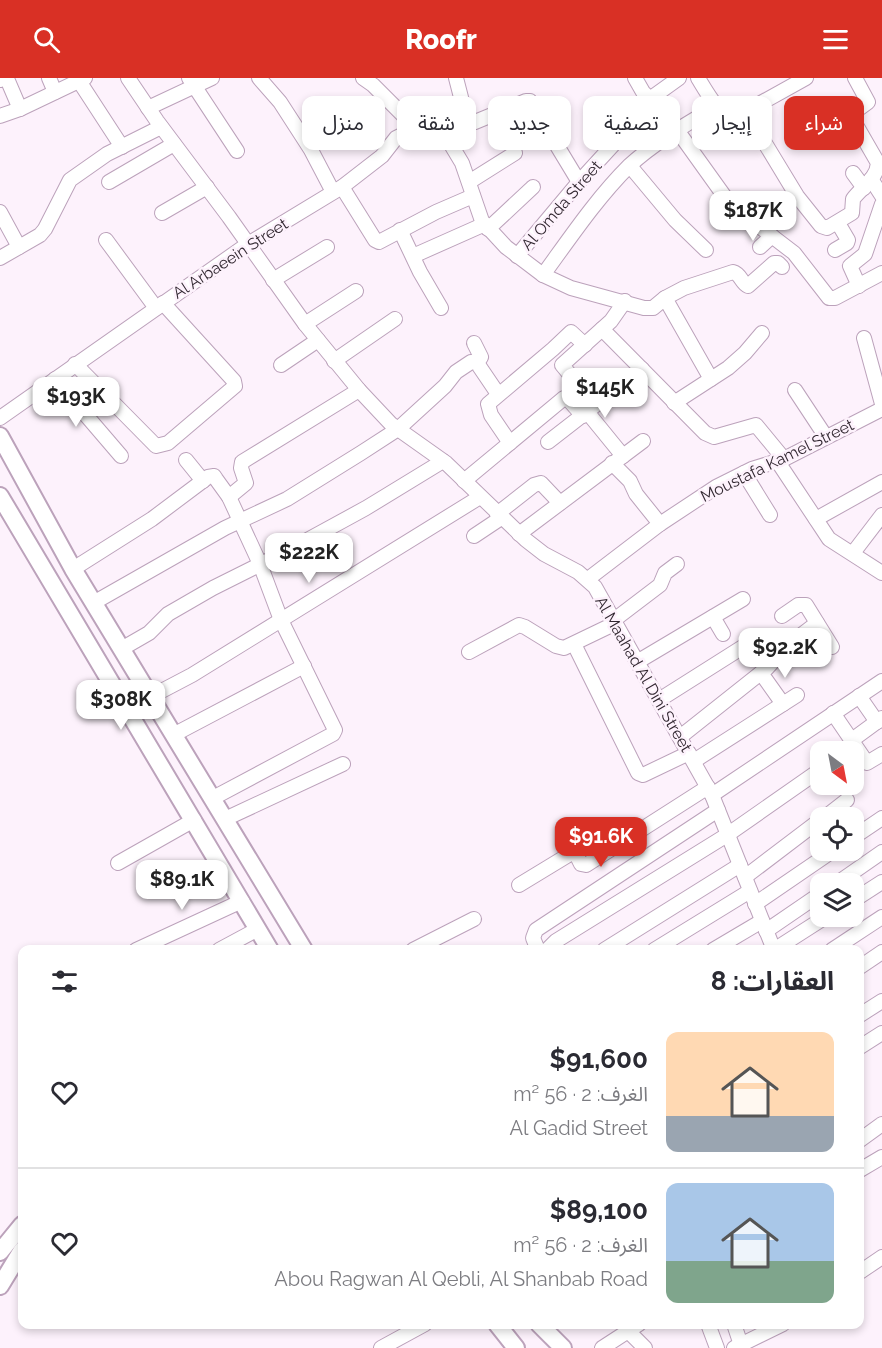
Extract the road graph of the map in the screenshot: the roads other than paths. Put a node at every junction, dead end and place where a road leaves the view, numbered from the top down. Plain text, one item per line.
1 (49, 78) edge
2 (128, 78) edge
3 (212, 78) edge
4 (259, 78) edge
5 (363, 78) edge
6 (456, 78) edge
7 (635, 78) edge
8 (679, 78) edge
9 (698, 78) edge
10 (855, 78) edge
11 (803, 79) edge
12 (0, 80) edge
13 (82, 80) edge
14 (191, 82) edge
15 (55, 92) junction
16 (461, 96) edge
17 (648, 96) edge
18 (655, 96) edge
19 (710, 96) edge
20 (772, 97) edge
21 (148, 108) junction
22 (397, 109) edge
23 (20, 110) junction
24 (0, 116) edge
25 (476, 121) edge
26 (161, 127) junction
27 (680, 134) edge
28 (397, 138) edge
29 (174, 144) junction
30 (122, 147) junction
31 (454, 150) edge
32 (608, 150) edge
33 (649, 150) edge
34 (769, 150) edge
35 (237, 151) dead end
36 (515, 153) dead end
37 (630, 166) junction
38 (853, 173) dead end
39 (108, 182) dead end
40 (579, 182) junction
41 (867, 184) junction
42 (207, 187) junction
43 (533, 187) dead end
44 (471, 189) junction
45 (337, 190) junction
46 (882, 196) edge
47 (882, 204) edge
48 (0, 212) edge
49 (162, 213) dead end
50 (838, 223) junction
51 (879, 223) edge
52 (487, 227) junction
53 (400, 231) junction
54 (772, 236) junction
55 (106, 240) dead end
56 (248, 244) junction
57 (19, 247) junction
58 (327, 247) dead end
59 (760, 247) dead end
60 (706, 250) dead end
61 (836, 250) dead end
62 (413, 255) junction
63 (517, 256) junction
64 (0, 258) edge
65 (782, 267) dead end
66 (882, 273) edge
67 (543, 275) junction
68 (273, 280) junction
69 (859, 286) junction
70 (356, 291) dead end
71 (665, 298) junction
72 (625, 302) junction
73 (159, 305) junction
74 (441, 308) dead end
75 (395, 319) dead end
76 (305, 324) junction
77 (602, 329) junction
78 (762, 333) dead end
79 (864, 338) dead end
80 (318, 340) junction
81 (474, 344) dead end
82 (585, 345) junction
83 (334, 361) junction
84 (477, 363) junction
85 (75, 364) junction
86 (281, 365) dead end
87 (642, 369) junction
88 (55, 379) junction
89 (711, 379) junction
90 (879, 381) edge
91 (576, 382) dead end
92 (359, 390) junction
93 (795, 390) dead end
94 (498, 394) junction
95 (674, 404) junction
96 (882, 406) edge
97 (585, 415) junction
98 (0, 418) edge
99 (398, 429) junction
100 (0, 436) edge
101 (826, 437) junction
102 (643, 441) dead end
103 (548, 442) dead end
104 (510, 443) junction
105 (121, 456) dead end
106 (186, 460) dead end
107 (618, 460) junction
108 (781, 460) junction
109 (443, 461) junction
110 (744, 473) junction
111 (203, 481) junction
112 (464, 481) junction
113 (882, 482) edge
114 (0, 496) edge
115 (229, 497) junction
116 (480, 497) junction
117 (560, 503) junction
118 (770, 515) dead end
119 (882, 515) edge
120 (499, 516) junction
121 (816, 519) junction
122 (240, 522) junction
123 (660, 524) junction
124 (519, 534) junction
125 (474, 536) dead end
126 (853, 554) junction
127 (260, 564) junction
128 (677, 564) dead end
129 (73, 569) junction
130 (882, 573) edge
131 (588, 579) junction
132 (743, 598) dead end
133 (95, 602) junction
134 (782, 616) dead end
135 (713, 617) junction
136 (281, 620) junction
137 (615, 622) junction
138 (817, 623) junction
139 (723, 634) dead end
140 (757, 638) dead end
141 (574, 644) junction
142 (832, 647) dead end
143 (123, 648) junction
144 (469, 652) dead end
145 (637, 662) junction
146 (304, 666) junction
147 (761, 673) junction
148 (882, 681) edge
149 (796, 695) dead end
150 (152, 696) junction
151 (860, 696) junction
152 (658, 700) junction
153 (783, 704) junction
154 (833, 713) junction
155 (879, 720) edge
156 (175, 734) junction
157 (680, 737) junction
158 (849, 741) edge
159 (857, 741) edge
160 (882, 754) edge
161 (691, 757) junction
162 (864, 760) edge
163 (343, 764) dead end
164 (810, 778) edge
165 (710, 791) junction
166 (213, 798) junction
167 (847, 800) dead end
168 (838, 807) edge
169 (718, 810) junction
170 (882, 818) edge
171 (225, 819) junction
172 (194, 820) junction
173 (810, 827) edge
174 (864, 830) edge
175 (727, 835) junction
176 (882, 852) edge
177 (815, 861) edge
178 (118, 863) dead end
179 (742, 871) junction
180 (852, 873) edge
181 (882, 882) edge
182 (519, 885) dead end
183 (864, 894) edge
184 (753, 898) junction
185 (810, 900) edge
186 (242, 902) junction
187 (882, 917) edge
188 (474, 919) dead end
189 (764, 926) junction
190 (810, 927) edge
191 (258, 928) junction
192 (147, 945) edge
193 (228, 945) edge
194 (267, 945) edge
195 (301, 945) edge
196 (423, 945) edge
197 (535, 945) edge
198 (552, 945) edge
199 (613, 945) edge
200 (664, 945) edge
201 (724, 945) edge
202 (772, 945) edge
203 (782, 945) edge
204 (840, 945) edge
205 (882, 952) edge
206 (864, 964) edge
207 (882, 1001) edge
208 (864, 1012) edge
209 (882, 1033) edge
210 (864, 1044) edge
211 (882, 1124) edge
212 (864, 1137) edge
213 (882, 1157) edge
214 (864, 1168) edge
215 (18, 1230) edge
216 (0, 1252) edge
217 (18, 1257) edge
218 (882, 1257) edge
219 (864, 1269) edge
220 (0, 1286) edge
221 (416, 1329) edge
222 (501, 1329) edge
223 (544, 1329) edge
224 (631, 1329) edge
225 (634, 1329) edge
226 (710, 1329) edge
227 (735, 1329) edge
228 (771, 1329) edge
229 (738, 1346) edge
230 (381, 1348) edge
231 (516, 1348) edge
232 (564, 1348) edge
233 (602, 1348) edge
234 (645, 1348) edge
235 (717, 1348) edge

1 - 15 street
2 - 21 street, Al Maahad Al Dini Street
3 - 14 street
4 - 45 street
5 - 22 street
6 - 16 street
7 - 17 street
8 - 18 street, Al Omda Street
9 - 19 street
10 - 41 street
11 - 20 street
12 - 23 street
13 - 15 street
13 - 30 street
14 - 21 street
14 - 35 street
15 - 23 street
21 - 26 street, Al Maahad Al Dini Street
23 - 24 street
25 - 40 street
26 - 29 street, Al Maahad Al Dini Street
26 - 30 street
27 - 54 street
28 - 45 street, Al Arbaeein Street
29 - 39 street
29 - 42 street, Al Maahad Al Dini Street
30 - 57 street
31 - 44 street
32 - 40 street, Al Omda Street
33 - 37 street
34 - 50 street
36 - 44 street
37 - 60 street
37 - 67 street
38 - 41 street
40 - 63 street, Al Omda Street
41 - 46 street
41 - 50 street
42 - 49 street
42 - 56 street, Al Maahad Al Dini Street
43 - 52 street
44 - 52 street
44 - 53 street
45 - 53 street
45 - 56 street, Al Arbaeein Street
47 - 51 street
48 - 57 street
50 - 61 street
51 - 69 street
52 - 62 street
52 - 63 street
53 - 62 street
54 - 59 street
54 - 69 street
55 - 73 street
56 - 68 street, Al Maahad Al Dini Street
56 - 73 street, Al Arbaeein Street
57 - 64 street
58 - 68 street
62 - 74 street
63 - 67 street
65 - 71 street
66 - 69 street
67 - 72 street
68 - 76 street, Al Maahad Al Dini Street
70 - 76 street
71 - 72 street
71 - 89 street
72 - 77 street
73 - 85 street, Al Arbaeein Street
73 - 85 street
75 - 83 street
76 - 80 street, Al Maahad Al Dini Street
77 - 82 street
77 - 87 street
78 - 89 street
79 - 90 street
80 - 83 street, Al Maahad Al Dini Street
80 - 86 street
81 - 84 street
82 - 91 street
82 - 94 street
83 - 92 street, Al Maahad Al Dini Street
84 - 94 street
84 - 99 street
85 - 88 street, Al Arbaeein Street
87 - 95 street
87 - 97 street
88 - 98 street, Al Arbaeein Street
88 - 105 street
89 - 95 street
90 - 96 street
92 - 99 street, Al Maahad Al Dini Street
92 - 115 street
93 - 101 street
94 - 104 street
95 - 108 street
96 - 101 street, Moustafa Kamel Street
97 - 103 street
97 - 104 street
97 - 107 street
99 - 109 street, Al Maahad Al Dini Street
99 - 122 street
100 - 129 street
101 - 108 street, Moustafa Kamel Street
102 - 107 street
104 - 112 street
106 - 111 street
107 - 117 street
107 - 123 street
108 - 110 street, Moustafa Kamel Street
108 - 121 street
109 - 112 street, Al Maahad Al Dini Street
109 - 127 street
110 - 118 street
110 - 123 street, Moustafa Kamel Street
111 - 115 street
111 - 129 street
112 - 116 street, Al Maahad Al Dini Street
113 - 121 street
114 - 172 street
115 - 122 street
116 - 120 street, Al Maahad Al Dini Street
116 - 136 street
117 - 120 street
117 - 124 street
119 - 126 street
120 - 124 street, Al Maahad Al Dini Street
120 - 125 street
121 - 126 street
122 - 127 street
122 - 133 street
123 - 131 street, Moustafa Kamel Street
124 - 131 street, Al Maahad Al Dini Street
126 - 130 street
127 - 136 street
127 - 143 street
128 - 137 street
129 - 133 street
131 - 137 street, Al Maahad Al Dini Street
132 - 135 street
133 - 143 street
134 - 138 street
135 - 139 street
135 - 145 street
136 - 146 street
136 - 150 street
137 - 141 street
137 - 145 street, Al Maahad Al Dini Street
138 - 142 street
138 - 147 street
140 - 152 street
141 - 144 street
141 - 161 street
143 - 150 street
145 - 152 street, Al Maahad Al Dini Street
146 - 156 street
146 - 166 street
147 - 153 street
147 - 157 street
148 - 151 street
149 - 153 street
150 - 156 street
151 - 154 street
151 - 155 street
152 - 157 street, Al Maahad Al Dini Street
153 - 161 street
154 - 158 street
154 - 165 street
155 - 159 street
156 - 166 street
157 - 161 street, Al Maahad Al Dini Street
160 - 162 street
161 - 165 street, Al Maahad Al Dini Street
163 - 171 street
164 - 175 street
165 - 169 street, Al Maahad Al Dini Street
165 - 182 street
166 - 171 street
167 - 168 street
169 - 175 street, Al Maahad Al Dini Street
169 - 197 street
170 - 174 street
171 - 195 street
172 - 178 street
172 - 186 street
173 - 179 street
175 - 179 street, Al Maahad Al Dini Street
175 - 198 street
176 - 180 street
177 - 184 street
179 - 184 street, Al Maahad Al Dini Street
179 - 199 street
181 - 183 street
184 - 189 street, Al Maahad Al Dini Street
184 - 200 street
185 - 189 street
186 - 191 street
186 - 192 street
187 - 204 street
188 - 196 street
189 - 201 street
189 - 202 street, Al Maahad Al Dini Street
190 - 203 street
191 - 193 street
191 - 194 street
205 - 206 street
207 - 208 street
209 - 210 street
211 - 212 street
213 - 214 street
215 - 216 street
217 - 220 street
218 - 219 street
221 - 230 street
222 - 231 street
223 - 232 street
224 - 233 street
225 - 234 street
226 - 235 street
227 - 229 street
228 - 229 street

